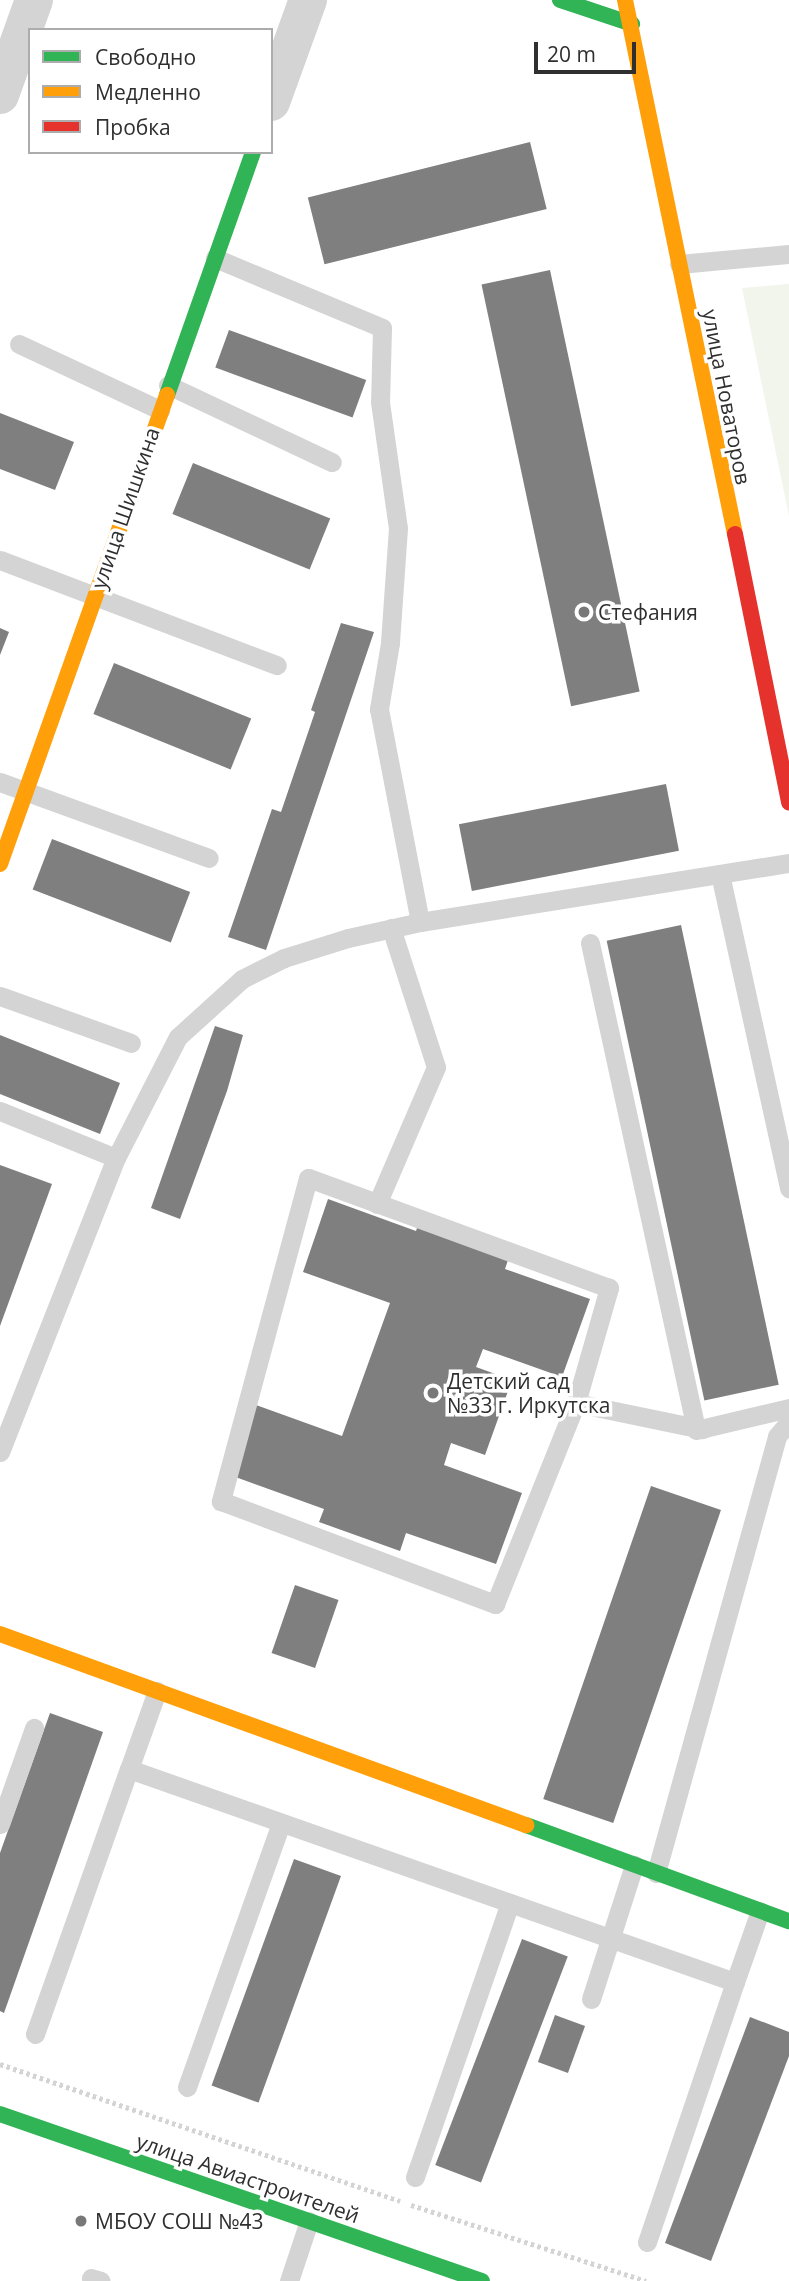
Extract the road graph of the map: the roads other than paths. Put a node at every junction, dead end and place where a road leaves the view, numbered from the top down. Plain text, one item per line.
1 (34, 0) edge
2 (308, 0) edge
3 (560, 0) edge
4 (625, 0) edge
5 (632, 24) junction
6 (0, 94) edge
7 (273, 96) edge
8 (252, 154) edge
9 (789, 254) edge
10 (215, 258) junction
11 (679, 264) junction
12 (19, 344) dead end
13 (169, 385) junction
14 (160, 410) junction
15 (332, 462) dead end
16 (0, 561) edge
17 (94, 594) junction
18 (277, 665) dead end
19 (789, 676) edge
20 (762, 679) junction
21 (0, 782) edge
22 (25, 792) junction
23 (789, 803) edge
24 (209, 858) dead end
25 (789, 863) edge
26 (0, 864) edge
27 (720, 874) junction
28 (420, 922) junction
29 (391, 928) junction
30 (590, 943) dead end
31 (0, 996) edge
32 (131, 1043) dead end
33 (0, 1111) edge
34 (116, 1158) junction
35 (789, 1189) edge
36 (377, 1204) junction
37 (576, 1403) junction
38 (789, 1408) edge
39 (789, 1422) edge
40 (702, 1429) junction
41 (0, 1452) edge
42 (0, 1634) edge
43 (157, 1691) junction
44 (34, 1728) dead end
45 (129, 1769) junction
46 (281, 1823) junction
47 (0, 1824) edge
48 (634, 1865) junction
49 (656, 1873) junction
50 (510, 1903) junction
51 (760, 1911) junction
52 (789, 1921) edge
53 (609, 1938) junction
54 (735, 1982) junction
55 (591, 1999) dead end
56 (35, 2034) dead end
57 (187, 2088) dead end
58 (0, 2114) edge
59 (415, 2177) dead end
60 (309, 2221) junction
61 (647, 2242) dead end
62 (289, 2281) edge
63 (482, 2281) edge

1 - 6 street
2 - 7 street
3 - 5 street
4 - 5 street, улица Новаторов
5 - 11 street, улица Новаторов
8 - 10 street, улица Шишкина
9 - 11 lane
10 - 13 street, улица Шишкина
10 - 28 lane
11 - 20 street, улица Новаторов
12 - 14 lane
13 - 14 street, улица Шишкина
13 - 15 lane
14 - 17 street, улица Шишкина
16 - 17 lane
17 - 18 lane
17 - 22 street, улица Шишкина
19 - 20 lane
20 - 23 street, улица Новаторов
21 - 22 lane
22 - 24 lane
22 - 26 street, улица Шишкина
25 - 27 lane
27 - 28 lane
27 - 35 lane
28 - 29 lane
29 - 34 lane
29 - 36 lane
30 - 40 lane
31 - 32 lane
33 - 34 lane
34 - 41 lane
36 - 37 lane
36 - 37 lane
37 - 40 lane
38 - 40 lane
39 - 49 lane
42 - 43 street
43 - 45 lane
43 - 48 street
44 - 47 lane
45 - 46 lane
45 - 56 lane
46 - 50 lane
46 - 57 lane
48 - 49 street
48 - 53 lane
49 - 51 street
50 - 53 lane
50 - 59 lane
51 - 52 street
51 - 54 lane
53 - 54 lane
53 - 55 lane
54 - 61 lane
58 - 60 street, улица Авиастроителей
60 - 62 lane
60 - 63 street, улица Авиастроителей

